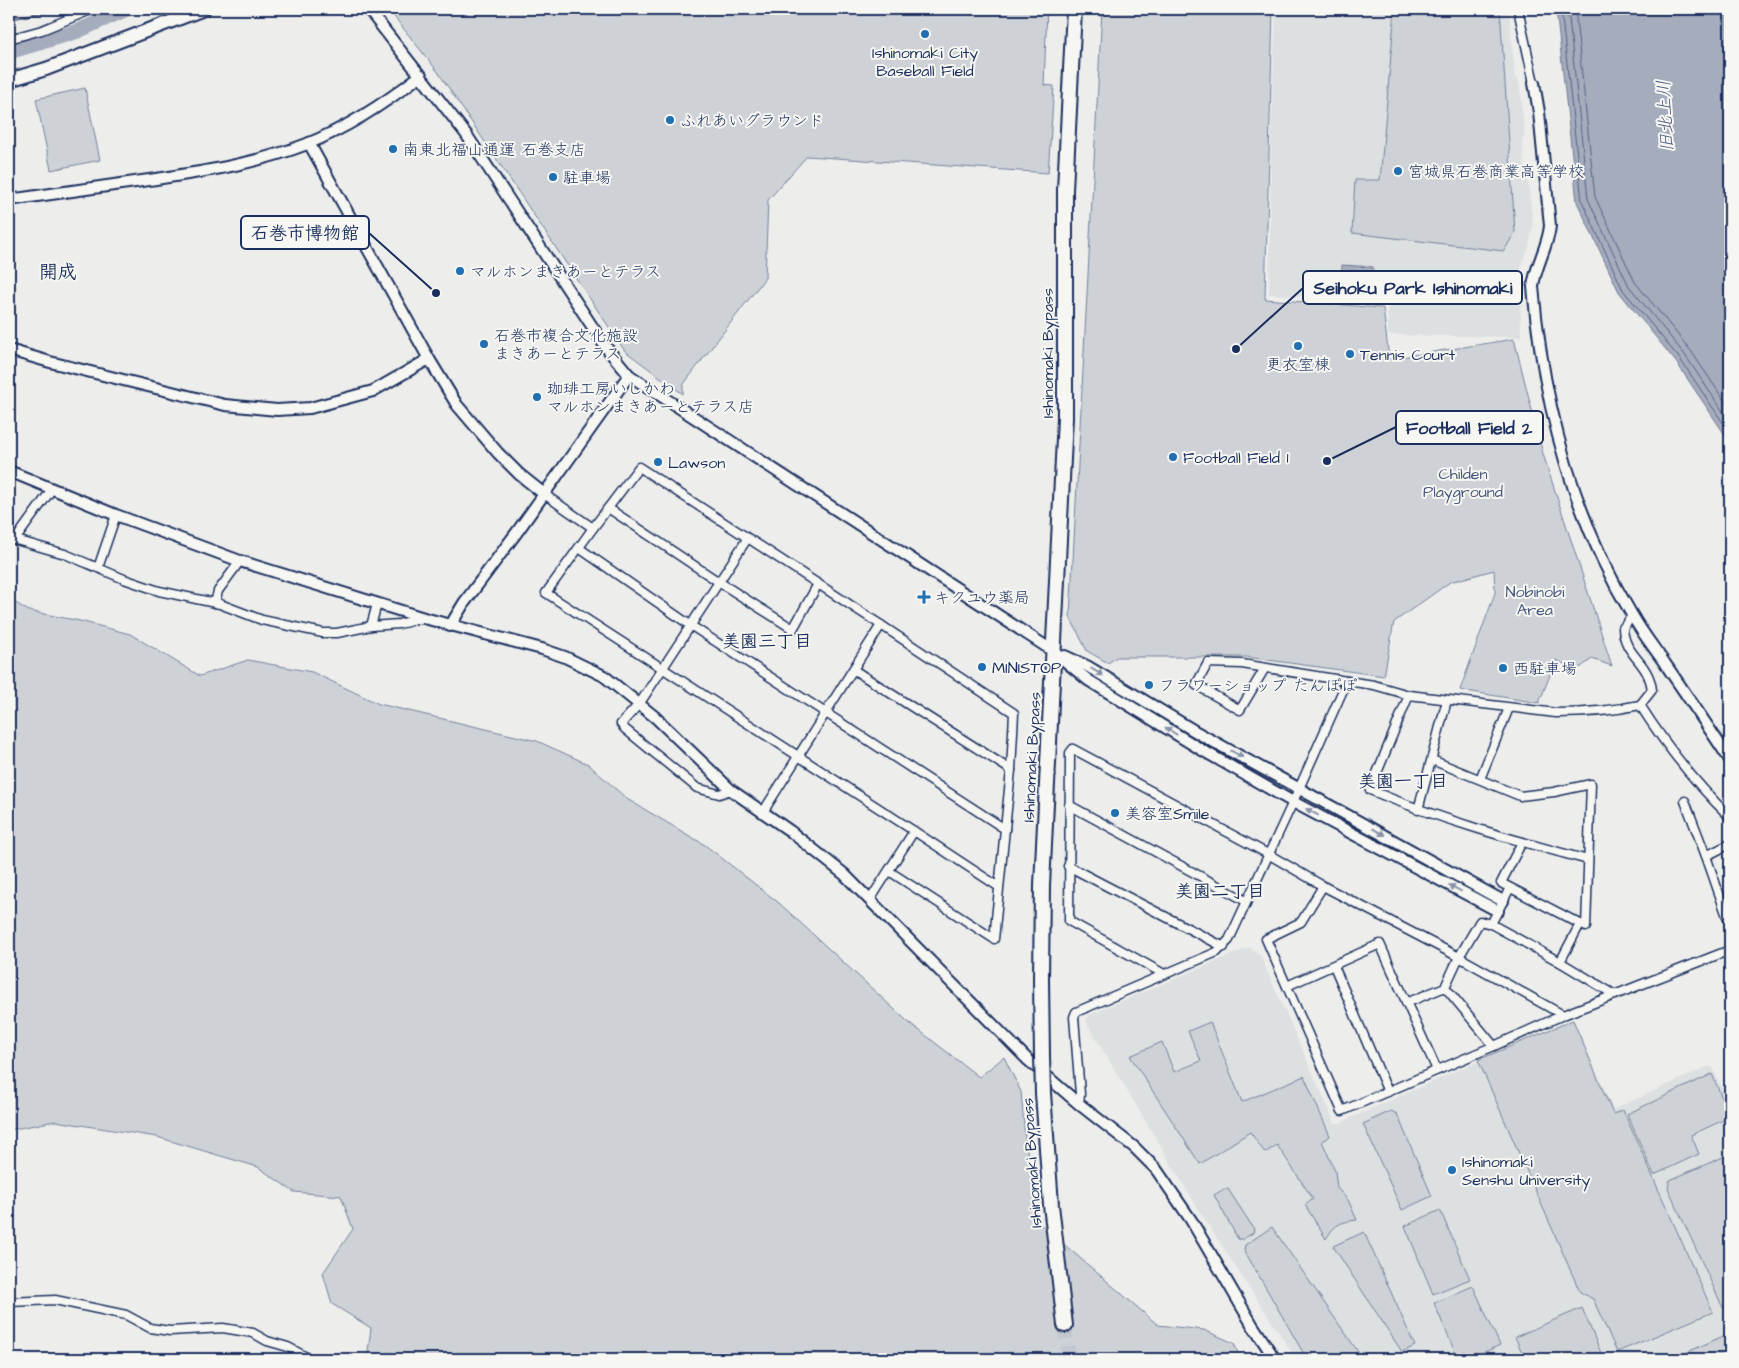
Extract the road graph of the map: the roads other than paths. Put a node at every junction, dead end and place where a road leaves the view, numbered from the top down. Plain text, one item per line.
1 (93, 9) edge
2 (204, 9) edge
3 (368, 9) edge
4 (1074, 9) edge
5 (1518, 9) edge
6 (9, 39) edge
7 (421, 75) junction
8 (9, 80) edge
9 (1534, 83) joint
10 (309, 143) junction
11 (9, 200) edge
12 (9, 350) edge
13 (429, 359) junction
14 (629, 375) junction
15 (9, 472) edge
16 (52, 489) junction
17 (544, 494) junction
18 (608, 508) junction
19 (116, 515) junction
20 (593, 528) junction
21 (12, 539) edge
22 (748, 539) junction
23 (579, 548) junction
24 (240, 560) junction
25 (98, 568) junction
26 (719, 582) junction
27 (818, 584) junction
28 (215, 603) junction
29 (377, 604) junction
30 (1632, 616) junction
31 (424, 618) junction
32 (690, 625) junction
33 (881, 625) junction
34 (371, 626) junction
35 (450, 626) junction
36 (1053, 651) junction
37 (662, 668) junction
38 (1265, 668) junction
39 (854, 670) junction
40 (1347, 681) junction
41 (1409, 695) junction
42 (1448, 700) junction
43 (640, 703) junction
44 (1640, 705) junction
45 (1509, 708) junction
46 (825, 712) junction
47 (797, 756) junction
48 (1432, 760) junction
49 (1730, 760) edge
50 (1010, 770) junction
51 (1480, 779) junction
52 (1299, 788) junction
53 (731, 790) junction
54 (1685, 801) dead end
55 (1293, 802) junction
56 (1068, 805) junction
57 (1418, 810) junction
58 (763, 812) junction
59 (1730, 817) edge
60 (1005, 829) junction
61 (914, 832) junction
62 (1522, 842) junction
63 (1730, 844) edge
64 (1268, 854) junction
65 (1706, 856) junction
66 (1588, 860) junction
67 (1068, 866) junction
68 (889, 871) junction
69 (1322, 886) junction
70 (999, 887) junction
71 (1510, 888) junction
72 (870, 900) junction
73 (1246, 901) junction
74 (1503, 901) junction
75 (1498, 911) junction
76 (1491, 924) junction
77 (1580, 924) junction
78 (1730, 925) edge
79 (1224, 947) junction
80 (1730, 950) edge
81 (1459, 957) junction
82 (1560, 962) junction
83 (1334, 966) junction
84 (1164, 974) junction
85 (1287, 986) junction
86 (1445, 987) junction
87 (1616, 995) junction
88 (1406, 1003) junction
89 (1562, 1014) junction
90 (1494, 1046) junction
91 (1437, 1070) junction
92 (1388, 1092) junction
93 (1079, 1104) junction
94 (9, 1302) edge
95 (1065, 1325) tunnel mouth
96 (310, 1359) edge
97 (1275, 1359) edge

1 - 6 street
2 - 8 main road
3 - 7 street
4 - 36 highway, Ishinomaki Bypass
5 - 9 street
7 - 10 street
7 - 14 street
9 - 30 street
10 - 11 street
10 - 13 street
12 - 13 street
13 - 17 street
14 - 17 street
14 - 36 street
15 - 16 street
16 - 19 street
16 - 21 street
17 - 20 street
17 - 35 street
18 - 20 street
18 - 22 street
18 - 26 street
19 - 24 street
19 - 25 street
20 - 23 street
21 - 25 street
22 - 26 street
22 - 27 street
23 - 32 street
23 - 37 street
24 - 28 street
24 - 29 street
25 - 28 street
26 - 27 street
26 - 32 street
27 - 33 street
28 - 34 street
29 - 31 street
29 - 34 street
30 - 44 street
30 - 49 street
31 - 34 street
31 - 35 street
32 - 37 street
32 - 46 street
33 - 39 street
33 - 50 street
35 - 43 street
36 -> 52 street
55 -> 36 street
36 - 95 highway, Ishinomaki Bypass, bridge
37 - 43 street
37 - 47 street
38 - 38 street
38 - 40 street
39 - 46 street
39 - 50 street
40 - 41 street
40 - 52 street
41 - 42 street
41 - 57 street
42 - 45 street
42 - 48 street
43 - 53 street
43 - 53 street
44 - 45 street
44 - 59 street
45 - 51 street
46 - 47 street
46 - 60 street
47 - 58 street
47 - 61 street
48 - 51 street
48 - 57 street
50 - 60 street
51 - 66 street
52 - 55 street
52 -> 74 street
53 - 58 street
54 - 65 street
55 - 64 street
75 -> 55 street
56 - 64 street
56 - 67 street
56 - 73 street
57 - 62 street
58 - 72 street
60 - 70 street
61 - 68 street
61 - 70 street
62 - 66 street
62 - 71 street
63 - 65 street
64 - 69 street
64 - 73 street
65 - 78 street
66 - 77 street
67 - 79 street
67 - 84 street
68 - 70 street
68 - 72 street
69 - 81 street
69 - 85 street
71 - 74 street
71 - 77 street
72 - 93 street
73 - 79 street
74 - 75 street
75 - 76 street
76 - 81 street
76 - 82 street
77 - 82 street
79 - 84 street
80 - 87 street
81 - 86 street
81 - 89 street
82 - 87 street
83 - 85 street
83 - 88 street
83 - 92 street
84 - 93 street
85 - 92 street
86 - 88 street
86 - 90 street
87 - 89 street
88 - 91 street
89 - 90 street
90 - 91 street
91 - 92 street
93 - 97 street
94 - 96 street

